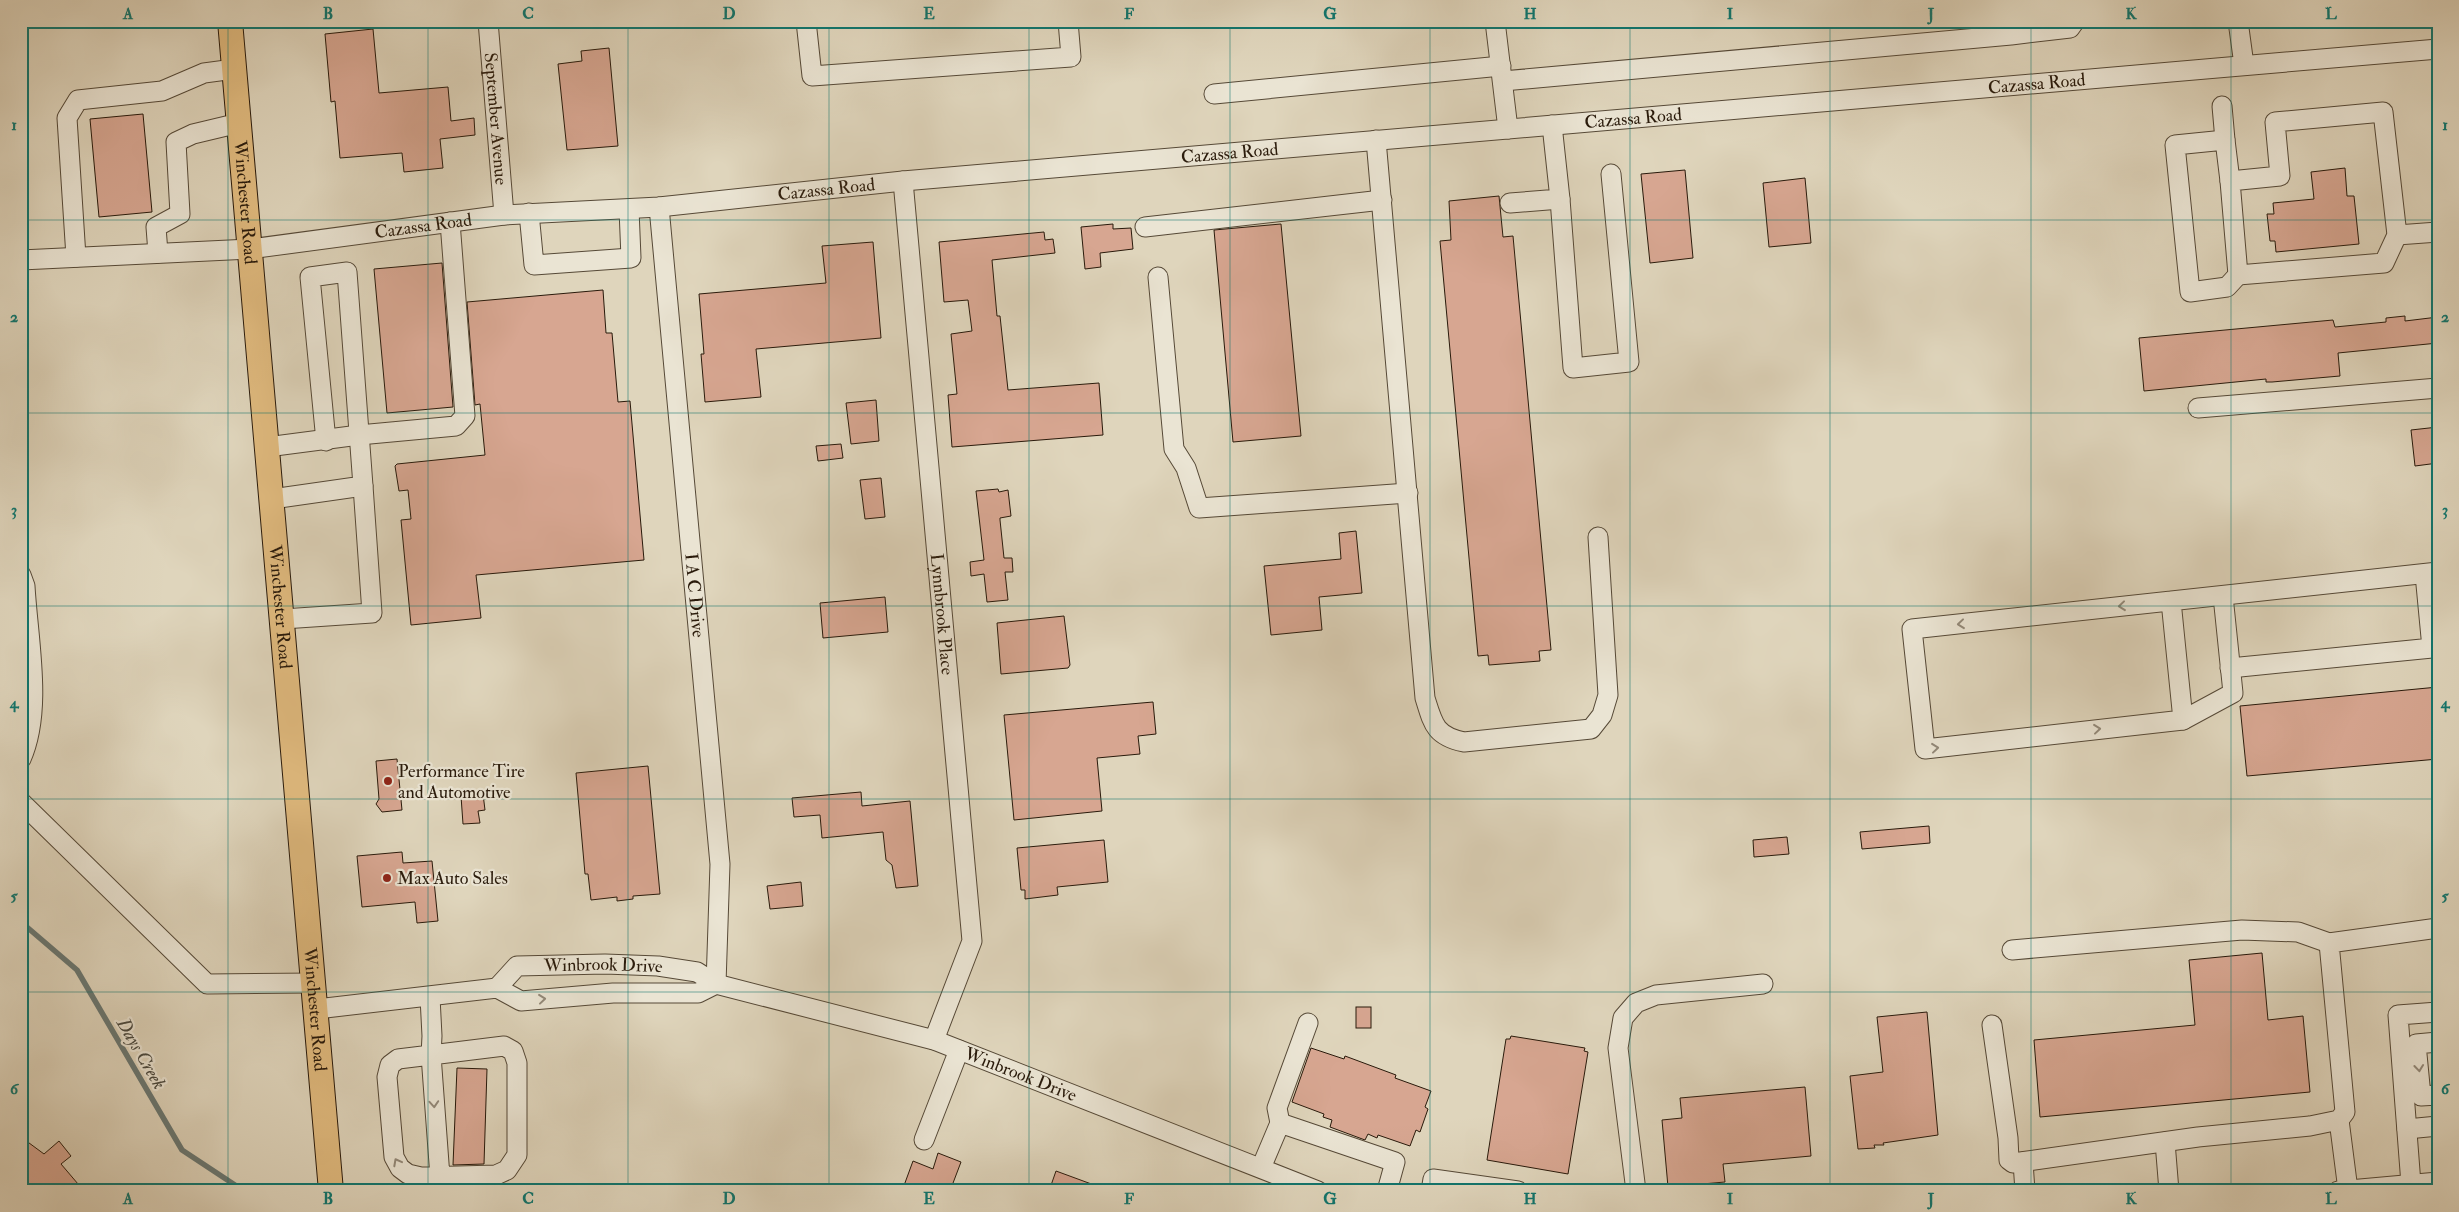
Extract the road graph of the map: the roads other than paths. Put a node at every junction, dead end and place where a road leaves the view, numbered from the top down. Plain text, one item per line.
1 (230, 21) edge
2 (488, 21) edge
3 (806, 21) edge
4 (1068, 21) edge
5 (1495, 21) edge
6 (2075, 21) edge
7 (2238, 21) edge
8 (2017, 28) edge
9 (2438, 49) edge
10 (2244, 66) junction
11 (234, 69) junction
12 (1502, 73) junction
13 (1214, 94) dead end
14 (2222, 106) dead end
15 (239, 123) junction
16 (1552, 125) junction
17 (1508, 129) junction
18 (1376, 140) junction
19 (2225, 140) junction
20 (1610, 174) dead end
21 (2230, 180) junction
22 (903, 181) junction
23 (1560, 198) junction
24 (1382, 200) junction
25 (1510, 203) dead end
26 (659, 207) junction
27 (629, 209) junction
28 (504, 214) junction
29 (530, 214) junction
30 (450, 222) junction
31 (1145, 227) dead end
32 (2438, 232) edge
33 (2397, 235) junction
34 (250, 249) junction
35 (158, 253) junction
36 (76, 257) junction
37 (21, 260) edge
38 (2238, 275) junction
39 (1158, 277) dead end
40 (2438, 388) edge
41 (2198, 408) dead end
42 (359, 435) junction
43 (326, 441) junction
44 (267, 447) junction
45 (363, 486) junction
46 (1408, 493) junction
47 (272, 499) junction
48 (1598, 536) dead end
49 (2431, 573) edge
50 (21, 575) edge
51 (2223, 596) junction
52 (2171, 601) junction
53 (283, 619) junction
54 (2230, 668) junction
55 (2183, 720) junction
56 (21, 760) edge
57 (21, 802) edge
58 (2438, 928) edge
59 (2330, 943) junction
60 (2012, 950) dead end
61 (315, 983) junction
62 (716, 984) junction
63 (1763, 984) dead end
64 (497, 988) junction
65 (430, 997) junction
66 (317, 1009) junction
67 (2438, 1012) edge
68 (1308, 1023) dead end
69 (1992, 1025) dead end
70 (934, 1040) junction
71 (2438, 1042) edge
72 (959, 1050) junction
73 (430, 1055) junction
74 (2438, 1095) edge
75 (2339, 1120) junction
76 (1280, 1123) junction
77 (2438, 1126) edge
78 (2407, 1129) junction
79 (924, 1140) dead end
80 (2165, 1142) junction
81 (2023, 1162) junction
82 (1261, 1168) junction
83 (440, 1177) junction
84 (330, 1183) edge
85 (2415, 1186) edge
86 (2343, 1190) edge
87 (1318, 1191) edge
88 (1387, 1191) edge
89 (1431, 1191) edge
90 (1518, 1191) edge
91 (1636, 1191) edge
92 (2025, 1191) edge
93 (2169, 1191) edge

1 - 11 main road, Winchester Road
2 - 28 street, September Avenue
3 - 4 street
5 - 12 street
6 - 8 street
7 - 10 street
8 - 12 street
9 - 10 street, Cazassa Road
10 - 16 street, Cazassa Road
11 - 15 main road, Winchester Road
11 - 36 street
12 - 13 street
12 - 17 street
14 - 19 street
15 - 34 main road, Winchester Road
15 - 35 street
16 - 17 street, Cazassa Road
16 - 23 street
17 - 18 street, Cazassa Road
18 - 22 street, Cazassa Road
18 - 24 street
19 - 21 street
19 - 38 street
20 - 23 street
21 - 33 street
21 - 38 street
22 - 26 street, Cazassa Road
22 - 70 street, Lynnbrook Place
23 - 25 street
24 - 31 street
24 - 46 street
26 - 27 street, Cazassa Road
26 - 62 street, I A C Drive
27 - 29 street, Cazassa Road
27 - 29 street
28 - 29 street, Cazassa Road
28 - 30 street, Cazassa Road
30 - 34 street, Cazassa Road
30 - 42 street
32 - 33 street
33 - 38 street
34 - 35 street, Cazassa Road
34 - 44 main road, Winchester Road
35 - 36 street, Cazassa Road
36 - 37 street, Cazassa Road
39 - 46 street
40 - 41 street
42 - 43 street
42 - 43 street
42 - 45 street
43 - 44 street
44 - 47 main road, Winchester Road
45 - 47 street
45 - 53 street
46 - 48 street
47 - 53 main road, Winchester Road
49 - 51 street
49 - 54 street
50 - 56 street
51 - 52 street
51 - 54 street
52 - 55 street
52 -> 55 street
53 - 61 main road, Winchester Road
54 - 55 street
57 - 61 street
58 - 59 street
59 - 60 street
59 - 75 street
61 - 66 main road, Winchester Road
64 -> 62 street, Winbrook Drive
62 - 64 street, Winbrook Drive
62 - 70 street, Winbrook Drive
63 - 91 street
64 - 65 street
65 - 66 street
65 - 73 street
66 - 84 main road, Winchester Road
67 - 78 street
68 - 76 street
69 - 81 street
70 - 72 street, Winbrook Drive
71 -> 74 street
72 - 79 street
72 - 82 street, Winbrook Drive
73 -> 83 street
83 -> 73 street
73 - 83 street
75 - 80 street
75 - 86 street
76 - 82 street
76 - 88 street
77 - 78 street
78 - 85 street
80 - 81 street
80 - 93 street
81 - 92 street
82 - 87 street, Winbrook Drive
85 - 86 street
89 - 90 street

